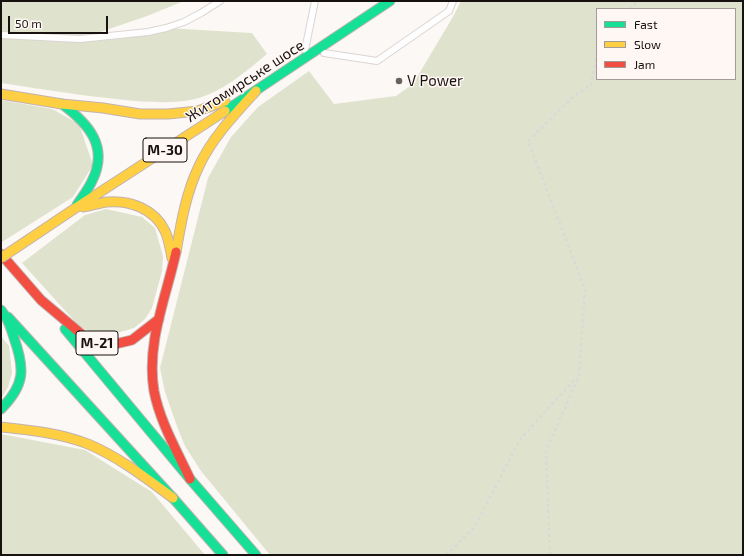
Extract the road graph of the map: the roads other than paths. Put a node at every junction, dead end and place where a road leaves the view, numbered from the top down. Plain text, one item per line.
1 (220, 1) edge
2 (315, 1) edge
3 (390, 1) edge
4 (453, 1) edge
5 (1, 35) edge
6 (315, 51) junction
7 (303, 59) junction
8 (256, 91) junction
9 (1, 94) edge
10 (62, 104) junction
11 (74, 209) junction
12 (1, 254) edge
13 (1, 258) edge
14 (173, 264) junction
15 (42, 300) junction
16 (3, 312) edge
17 (158, 319) junction
18 (1, 409) edge
19 (1, 427) edge
20 (190, 478) junction
21 (173, 498) junction
22 (223, 555) edge
23 (256, 555) edge

1 - 5 lane
2 - 7 lane
3 - 6 main road, Житомирське шосе / М-30
4 - 6 lane
6 - 7 main road, Житомирське шосе / М-30
7 - 8 main road, Житомирське шосе / М-30
8 - 10 main road
8 - 11 main road, Житомирське шосе / М-30
8 - 14 main road
9 - 10 main road
10 - 11 main road
11 - 13 main road, Житомирське шосе, bridge
11 - 14 main road
12 - 15 main road, М-21
14 - 17 main road
15 - 17 main road, М-21
15 - 20 main road
16 - 18 main road
16 - 21 main road
17 - 20 main road
19 - 21 main road
20 - 23 main road
21 - 22 main road

